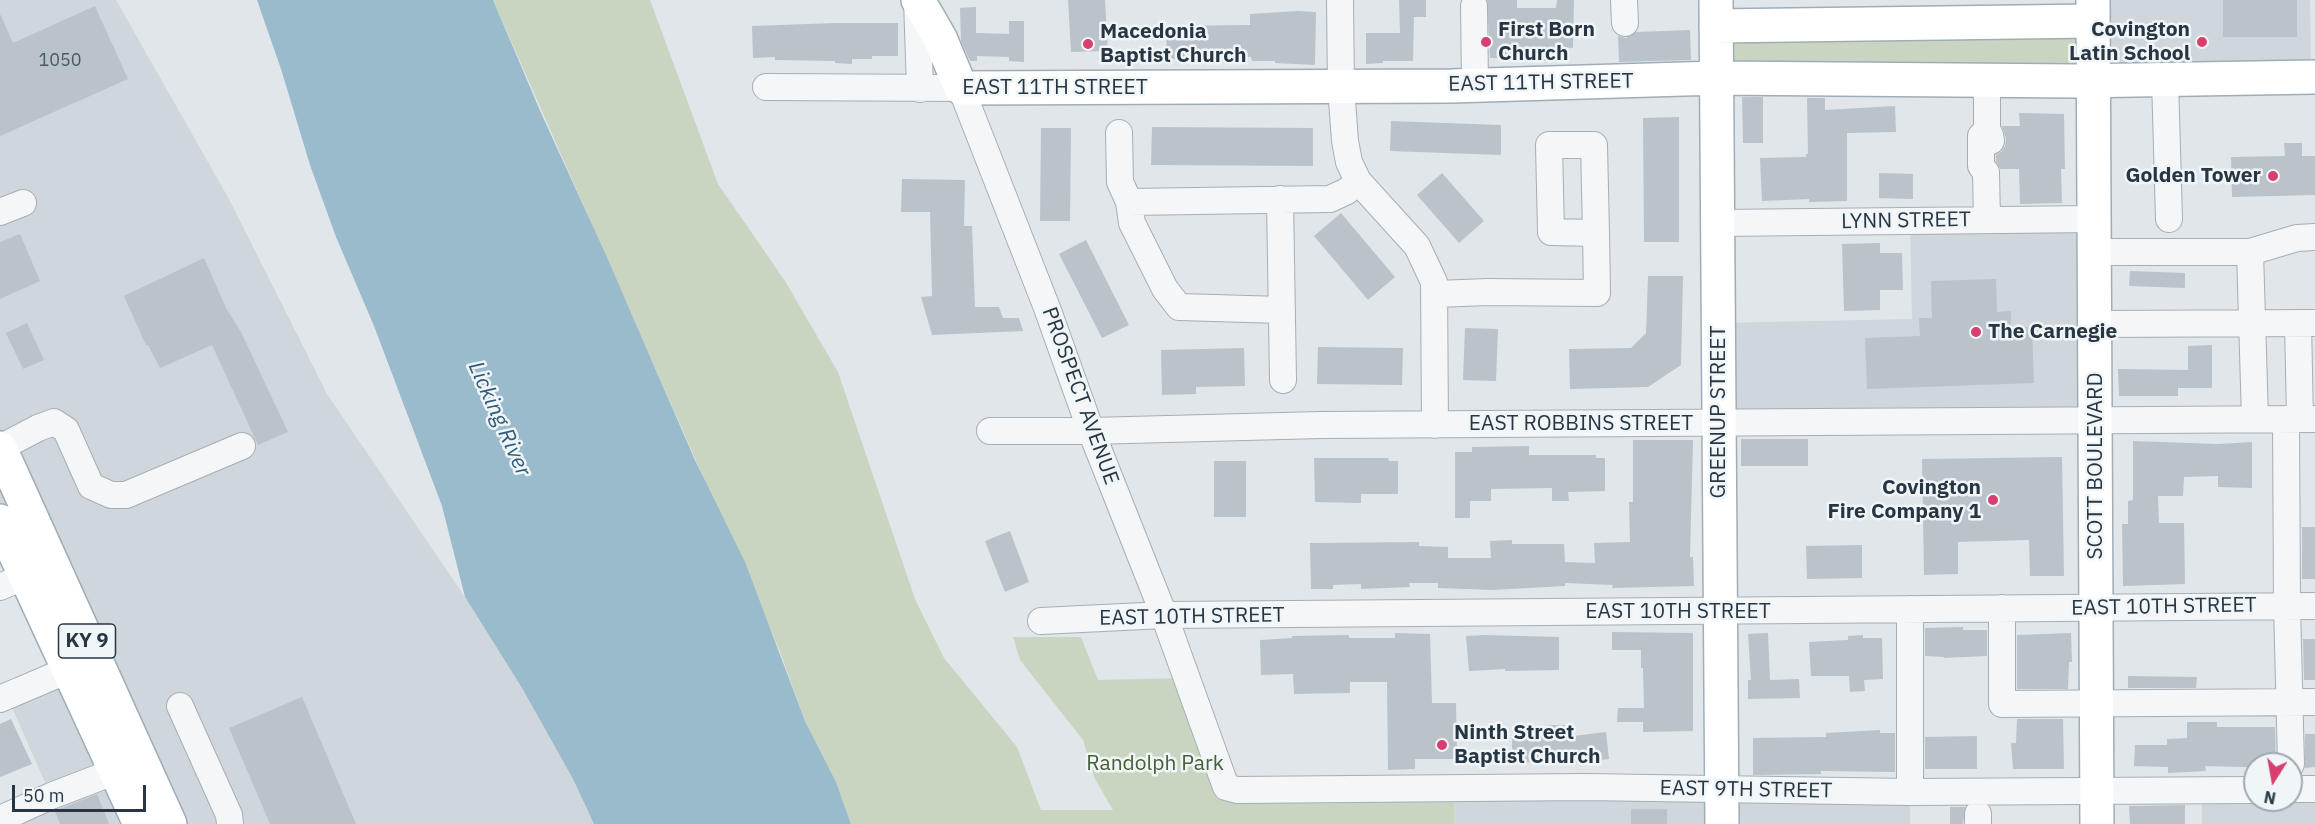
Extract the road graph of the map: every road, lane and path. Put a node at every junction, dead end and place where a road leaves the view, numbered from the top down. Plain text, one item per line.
1 (917, 0) edge
2 (1340, 0) edge
3 (1474, 6) dead end
4 (2093, 11) edge
5 (1716, 13) edge
6 (2315, 77) edge
7 (1717, 78) junction
8 (2165, 79) junction
9 (1987, 80) junction
10 (2095, 80) junction
11 (1475, 85) junction
12 (766, 87) dead end
13 (1341, 87) junction
14 (920, 88) junction
15 (961, 88) junction
16 (1119, 133) dead end
17 (1358, 181) junction
18 (1280, 199) junction
19 (1129, 202) junction
20 (2094, 219) junction
21 (2169, 219) dead end
22 (1987, 220) junction
23 (1718, 223) junction
24 (1596, 233) dead end
25 (2315, 237) edge
26 (2094, 252) junction
27 (2250, 252) junction
28 (1436, 294) junction
29 (1282, 310) junction
30 (2253, 323) junction
31 (2306, 323) edge
32 (2095, 324) junction
33 (1283, 380) dead end
34 (2255, 419) junction
35 (2300, 419) edge
36 (2096, 420) junction
37 (1719, 424) junction
38 (1435, 425) junction
39 (990, 431) dead end
40 (1091, 431) junction
41 (242, 446) dead end
42 (0, 448) edge
43 (0, 521) edge
44 (12, 582) edge
45 (2287, 605) junction
46 (2315, 606) edge
47 (2002, 608) junction
48 (2096, 608) junction
49 (1910, 609) junction
50 (1721, 612) junction
51 (1164, 615) junction
52 (1041, 621) dead end
53 (68, 670) junction
54 (0, 699) edge
55 (2315, 702) edge
56 (2289, 703) junction
57 (2097, 704) junction
58 (180, 706) dead end
59 (2291, 752) edge
60 (116, 771) junction
61 (1237, 790) joint
62 (1722, 790) junction
63 (2243, 790) edge
64 (1910, 792) junction
65 (2097, 792) junction
66 (0, 819) edge
67 (140, 824) edge
68 (170, 824) edge
69 (230, 824) edge
70 (1722, 824) edge
71 (2097, 824) edge

1 - 14 street
1 - 15 main road, PROSPECT AVENUE
2 - 13 street
3 - 11 street
4 - 5 main road
4 - 10 main road, SCOTT BOULEVARD
5 - 7 main road, GREENUP STREET
6 - 8 main road, EAST 11TH STREET
7 - 9 main road, EAST 11TH STREET
7 - 11 main road, EAST 11TH STREET
7 - 23 main road, GREENUP STREET
8 - 10 main road, EAST 11TH STREET
8 - 21 street
9 - 10 main road, EAST 11TH STREET
9 - 22 street
10 - 20 main road, SCOTT BOULEVARD
11 - 13 main road, EAST 11TH STREET
12 - 14 street, EAST 11TH STREET
13 - 15 main road, EAST 11TH STREET
13 - 17 street
14 - 15 street, EAST 11TH STREET
15 - 40 street, PROSPECT AVENUE
16 - 19 street
17 - 18 street
17 - 28 street
18 - 19 street
18 - 29 street
19 - 29 street
20 - 22 street, LYNN STREET
20 - 26 main road, SCOTT BOULEVARD
22 - 23 street, LYNN STREET
23 - 37 main road, GREENUP STREET
24 - 28 street
25 - 27 street
26 - 27 street
26 - 32 main road, SCOTT BOULEVARD
27 - 30 street
28 - 38 street
29 - 33 street
30 - 31 street
30 - 32 street
30 - 34 street
31 - 35 street
32 - 36 main road, SCOTT BOULEVARD
34 - 35 street, EAST ROBBINS STREET
34 - 36 street, EAST ROBBINS STREET
35 - 45 street
36 - 37 street, EAST ROBBINS STREET
36 - 48 main road, SCOTT BOULEVARD
37 - 38 street, EAST ROBBINS STREET
37 - 50 main road, GREENUP STREET
38 - 40 street, EAST ROBBINS STREET
39 - 40 street, EAST ROBBINS STREET
40 - 51 street, PROSPECT AVENUE
41 - 42 street
42 - 68 main road, KY 9
43 - 44 main road, KY 9
44 - 53 main road, KY 9
45 - 46 street, EAST 10TH STREET
45 - 48 street, EAST 10TH STREET
45 - 56 street
47 - 48 street, EAST 10TH STREET
47 - 49 street, EAST 10TH STREET
47 - 57 street
48 - 57 main road, SCOTT BOULEVARD
49 - 50 street, EAST 10TH STREET
49 - 64 street
50 - 51 street, EAST 10TH STREET
50 - 62 main road, GREENUP STREET
51 - 52 street, EAST 10TH STREET
51 - 61 street, PROSPECT AVENUE
53 - 54 street
53 - 60 main road, KY 9
55 - 56 street
56 - 57 street
56 - 59 street
57 - 65 main road, SCOTT BOULEVARD
58 - 69 street
60 - 66 street
60 - 67 main road, KY 9
61 - 62 street, EAST 9TH STREET
62 - 64 street, EAST 9TH STREET
62 - 70 main road, GREENUP STREET
63 - 65 street, EAST 9TH STREET
64 - 65 street, EAST 9TH STREET
65 - 71 main road, SCOTT BOULEVARD

